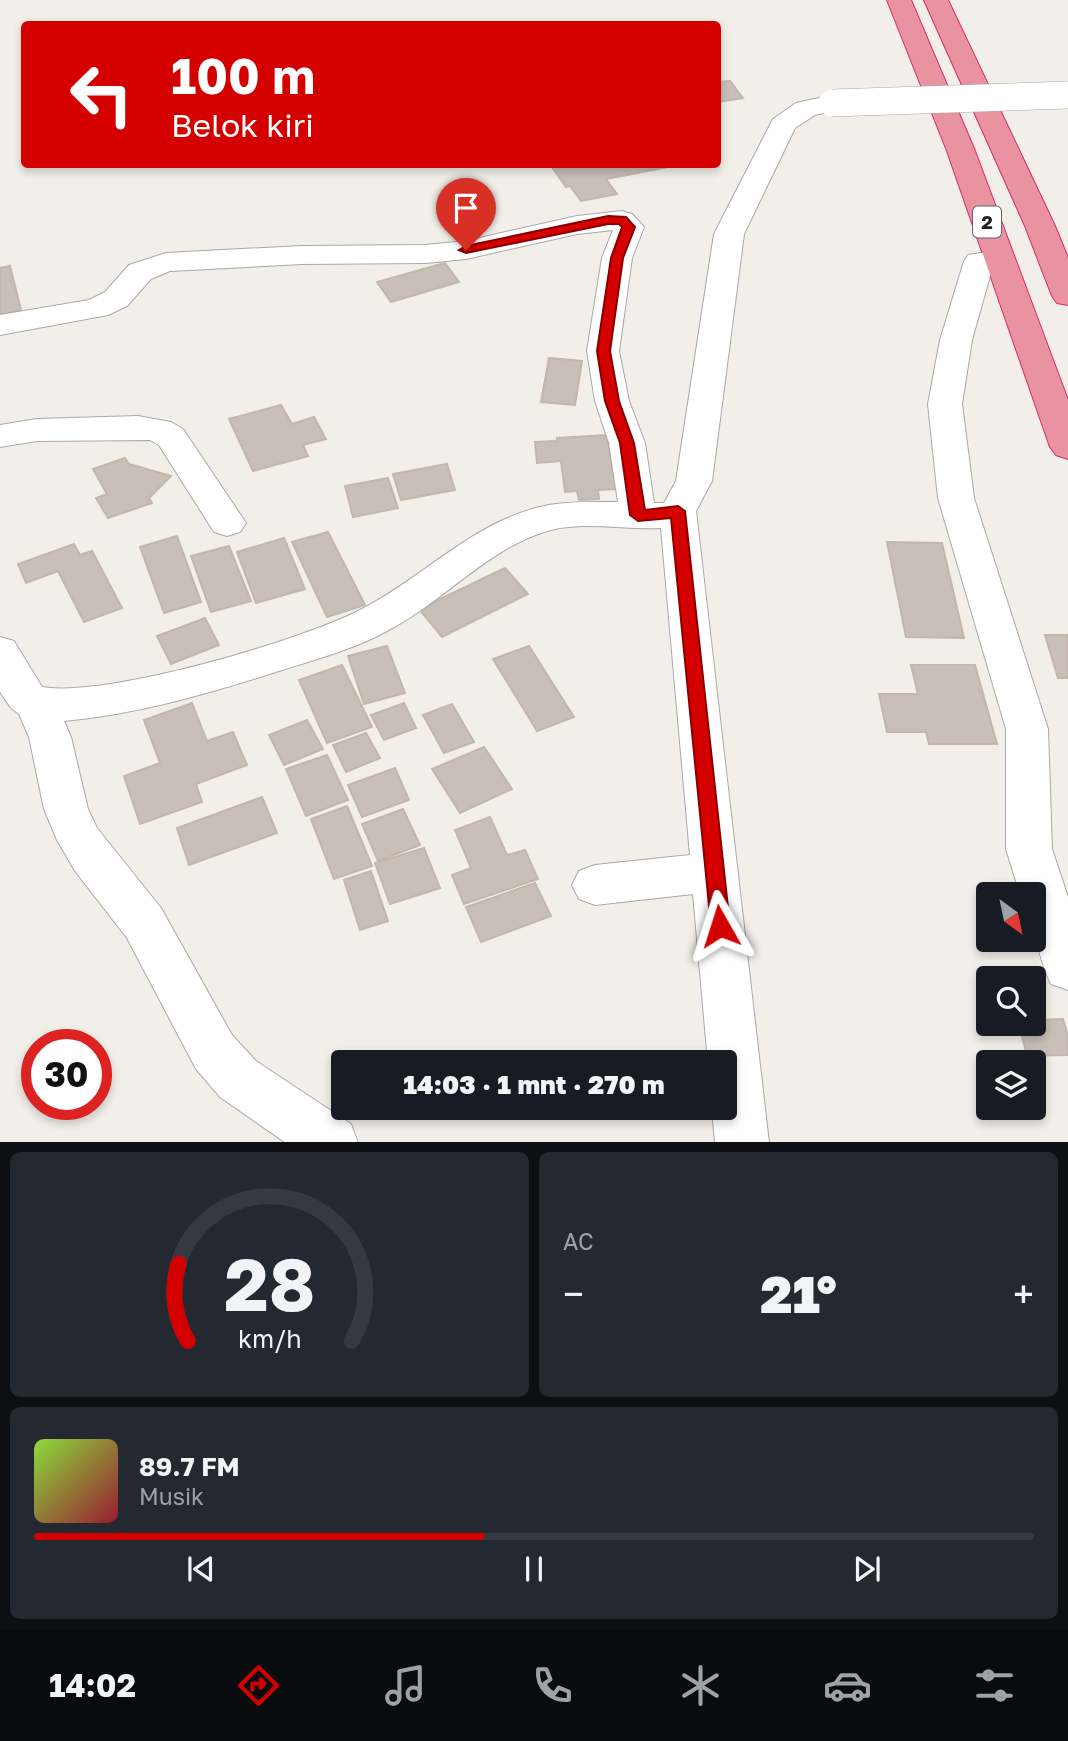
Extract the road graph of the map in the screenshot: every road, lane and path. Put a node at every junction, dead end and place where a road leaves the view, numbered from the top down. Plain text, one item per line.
1 (899, 0) edge
2 (936, 0) edge
3 (1068, 95) edge
4 (1040, 226) junction
5 (1068, 254) edge
6 (1000, 259) junction
7 (1068, 296) edge
8 (0, 325) edge
9 (0, 436) edge
10 (1068, 447) edge
11 (658, 513) junction
12 (227, 523) dead end
13 (0, 652) edge
14 (36, 703) junction
15 (715, 872) junction
16 (595, 885) dead end
17 (1068, 968) edge
18 (331, 1142) edge
19 (741, 1142) edge

1 - 6 highway, 2
2 - 4 highway, 2
3 - 11 street, bridge
4 - 5 street
4 - 7 highway, 2
6 - 10 highway, 2
6 - 17 street
8 - 11 street
9 - 12 street
11 - 14 street
11 - 15 street
13 - 14 street
14 - 18 street
15 - 16 street
15 - 19 street

